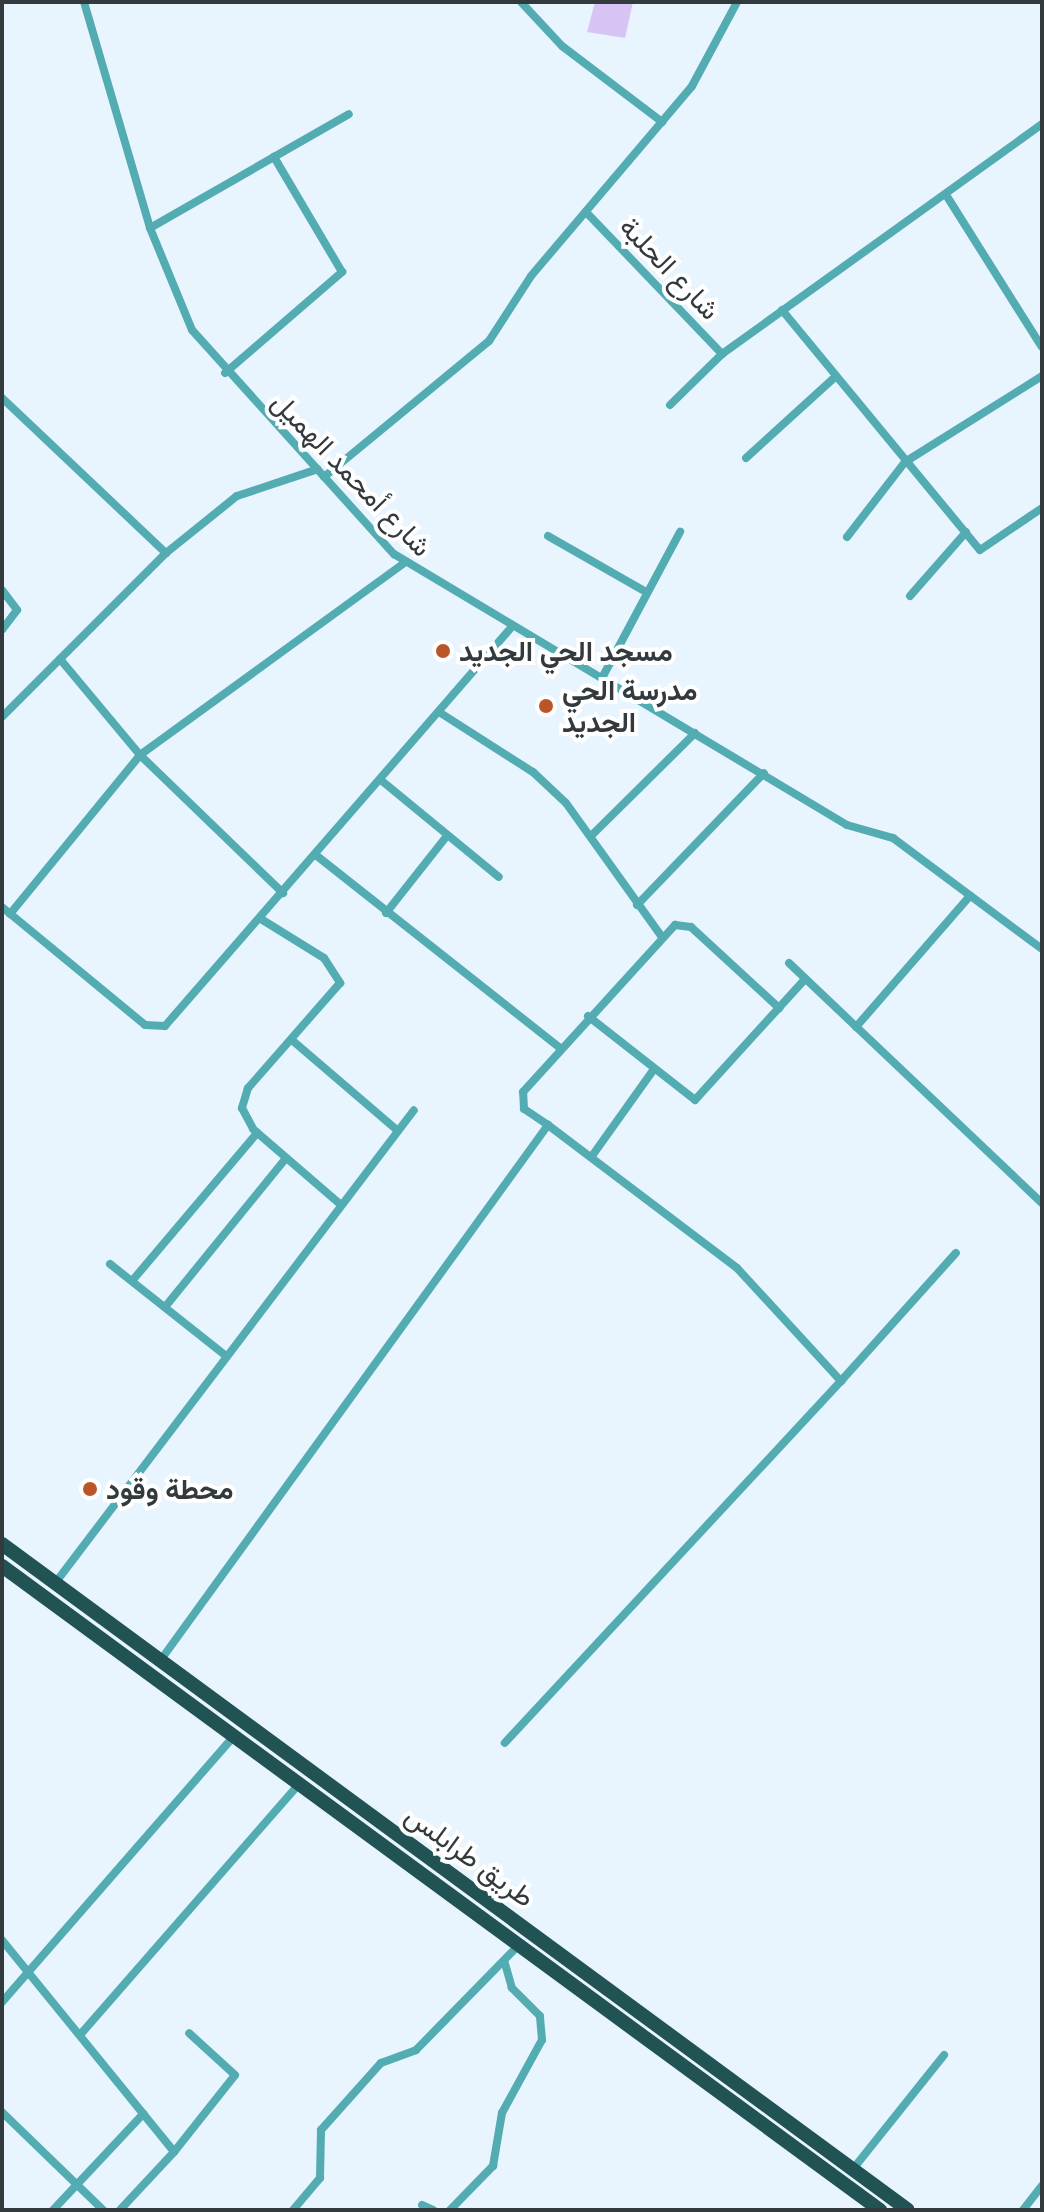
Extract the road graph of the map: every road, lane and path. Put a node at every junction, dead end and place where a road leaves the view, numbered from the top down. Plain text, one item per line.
1 (84, 2) edge
2 (521, 2) edge
3 (737, 2) edge
4 (349, 114) dead end
5 (662, 122) junction
6 (1042, 124) edge
7 (274, 157) junction
8 (948, 198) junction
9 (586, 212) junction
10 (150, 228) junction
11 (782, 310) junction
12 (1042, 347) edge
13 (722, 354) junction
14 (225, 373) junction
15 (1042, 376) edge
16 (835, 377) junction
17 (2, 398) edge
18 (670, 405) dead end
19 (746, 458) dead end
20 (905, 462) junction
21 (321, 473) junction
22 (1042, 508) edge
23 (680, 532) dead end
24 (966, 532) junction
25 (548, 536) dead end
26 (847, 537) dead end
27 (166, 553) junction
28 (404, 563) junction
29 (2, 590) edge
30 (646, 592) junction
31 (910, 596) dead end
32 (510, 629) junction
33 (2, 630) edge
34 (60, 659) junction
35 (602, 678) junction
36 (439, 712) junction
37 (2, 717) edge
38 (695, 733) junction
39 (140, 755) junction
40 (764, 773) junction
41 (382, 781) junction
42 (592, 835) junction
43 (446, 837) junction
44 (317, 856) junction
45 (499, 877) dead end
46 (283, 893) junction
47 (970, 896) junction
48 (637, 905) junction
49 (2, 907) edge
50 (386, 913) junction
51 (10, 914) junction
52 (261, 919) junction
53 (662, 937) junction
54 (1042, 949) edge
55 (789, 963) dead end
56 (805, 979) junction
57 (779, 1008) junction
58 (588, 1016) junction
59 (856, 1027) junction
60 (293, 1041) junction
61 (560, 1048) junction
62 (652, 1072) junction
63 (414, 1110) dead end
64 (548, 1125) junction
65 (398, 1131) junction
66 (257, 1133) junction
67 (592, 1156) junction
68 (286, 1158) junction
69 (1042, 1203) edge
70 (341, 1205) junction
71 (956, 1253) dead end
72 (110, 1264) dead end
73 (132, 1281) junction
74 (165, 1307) junction
75 (226, 1356) junction
76 (841, 1381) junction
77 (2, 1544) edge
78 (2, 1566) edge
79 (56, 1582) junction
80 (160, 1661) junction
81 (233, 1737) junction
82 (505, 1743) dead end
83 (299, 1784) junction
84 (2, 1940) edge
85 (519, 1944) junction
86 (505, 1963) junction
87 (28, 1972) junction
88 (3, 1999) edge
89 (189, 2033) dead end
90 (80, 2035) junction
91 (944, 2055) dead end
92 (2, 2112) edge
93 (143, 2114) junction
94 (174, 2152) junction
95 (853, 2169) junction
96 (77, 2184) junction
97 (1042, 2186) edge
98 (422, 2205) dead end
99 (53, 2210) edge
100 (103, 2210) edge
101 (120, 2210) edge
102 (293, 2210) edge
103 (433, 2210) edge
104 (450, 2210) edge
105 (880, 2210) edge
106 (908, 2210) edge
107 (1023, 2210) edge

1 - 10 street, شارع أمحمد الهميل
2 - 5 street
3 - 5 street
4 - 7 street
5 - 9 street
6 - 8 street
7 - 10 street
7 - 14 street
8 - 11 street
8 - 12 street
9 - 13 street, شارع الحلبة
9 - 21 street
10 - 14 street, شارع أمحمد الهميل
11 - 13 street
11 - 16 street
13 - 18 street
14 - 21 street, شارع أمحمد الهميل
15 - 20 street
16 - 19 street
16 - 20 street
17 - 27 street
20 - 24 street
20 - 26 street
21 - 27 street
21 - 28 street, شارع أمحمد الهميل
22 - 24 street
23 - 30 street
24 - 31 street
25 - 30 street
27 - 34 street
28 - 32 street, شارع أمحمد الهميل
28 - 39 street
29 - 33 street
30 - 35 street
32 - 35 street, شارع أمحمد الهميل
32 - 36 street
34 - 37 street
34 - 39 street
35 - 38 street, شارع أمحمد الهميل
36 - 41 street
36 - 42 street
38 - 40 street, شارع أمحمد الهميل
38 - 42 street
39 - 46 street
39 - 51 street
40 - 47 street, شارع أمحمد الهميل
40 - 48 street
41 - 43 street
41 - 44 street
42 - 48 street
43 - 45 street
43 - 50 street
44 - 46 street
44 - 50 street
46 - 52 street
47 - 54 street, شارع أمحمد الهميل
47 - 59 street
48 - 53 street
49 - 51 street
50 - 61 street
51 - 52 street
52 - 60 street
53 - 57 street
53 - 58 street
55 - 56 street
56 - 57 street
56 - 59 street
57 - 62 street
58 - 61 street
58 - 62 street
59 - 69 street
60 - 65 street
60 - 66 street
61 - 64 street
62 - 67 street
63 - 65 street
64 - 67 street
64 - 80 street
65 - 70 street
66 - 68 street
66 - 73 street
67 - 76 street
68 - 70 street
68 - 74 street
70 - 75 street
71 - 76 street
72 - 73 street
73 - 74 street
74 - 75 street
75 - 79 street
76 - 82 street
77 - 79 highway, طريق طرابلس
78 - 81 highway
79 - 80 highway, طريق طرابلس
80 - 95 highway, طريق طرابلس
81 - 83 highway
81 - 87 street
83 - 85 highway
83 - 90 street
84 - 87 street
85 - 86 street
85 - 105 highway
86 - 102 street
86 - 104 street
87 - 88 street
87 - 90 street
89 - 94 street
90 - 93 street
91 - 95 street
92 - 96 street
93 - 94 street
93 - 96 street
94 - 101 street
95 - 106 highway, طريق طرابلس
96 - 99 street
96 - 100 street
97 - 107 street
98 - 103 street

